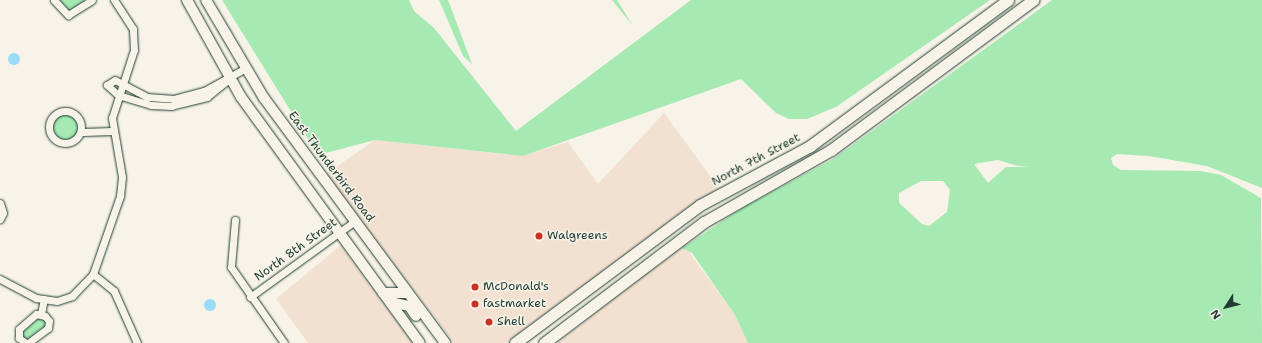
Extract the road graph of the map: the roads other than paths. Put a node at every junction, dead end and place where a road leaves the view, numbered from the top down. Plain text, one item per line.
1 (54, 0) edge
2 (92, 0) edge
3 (114, 0) edge
4 (187, 0) edge
5 (206, 0) edge
6 (1008, 0) edge
7 (1033, 0) edge
8 (244, 69) junction
9 (229, 79) junction
10 (121, 84) junction
11 (118, 96) junction
12 (169, 103) junction
13 (112, 131) junction
14 (83, 132) junction
15 (0, 204) edge
16 (0, 219) edge
17 (235, 220) dead end
18 (355, 221) junction
19 (338, 233) junction
20 (93, 274) junction
21 (0, 279) edge
22 (383, 293) junction
23 (407, 293) junction
24 (250, 297) junction
25 (44, 299) junction
26 (390, 302) junction
27 (41, 314) junction
28 (444, 342) edge
29 (27, 343) edge
30 (137, 343) edge
31 (284, 343) edge
32 (420, 343) edge
33 (515, 343) edge
34 (544, 343) edge

1 - 2 street
3 - 10 street
4 - 9 main road
5 - 8 main road, East Thunderbird Road
6 - 33 main road, North 7th Street
7 - 34 main road
8 - 9 street
8 - 18 main road, East Thunderbird Road
9 - 12 street
9 - 19 main road
10 - 11 street
10 - 11 street
10 - 12 street
11 - 12 street
11 - 13 street
13 - 14 street
13 - 20 street
14 - 14 street
15 - 16 street
17 - 24 street
18 - 19 street, North 8th Street
18 - 23 main road, East Thunderbird Road
19 - 22 main road
19 - 24 street, North 8th Street
20 - 25 street
20 - 30 street
21 - 25 street
22 - 23 main road
22 - 26 main road
23 - 28 main road, East Thunderbird Road
24 - 31 street
25 - 27 street
26 - 28 main road
26 - 32 main road
27 - 29 street
27 - 29 street

